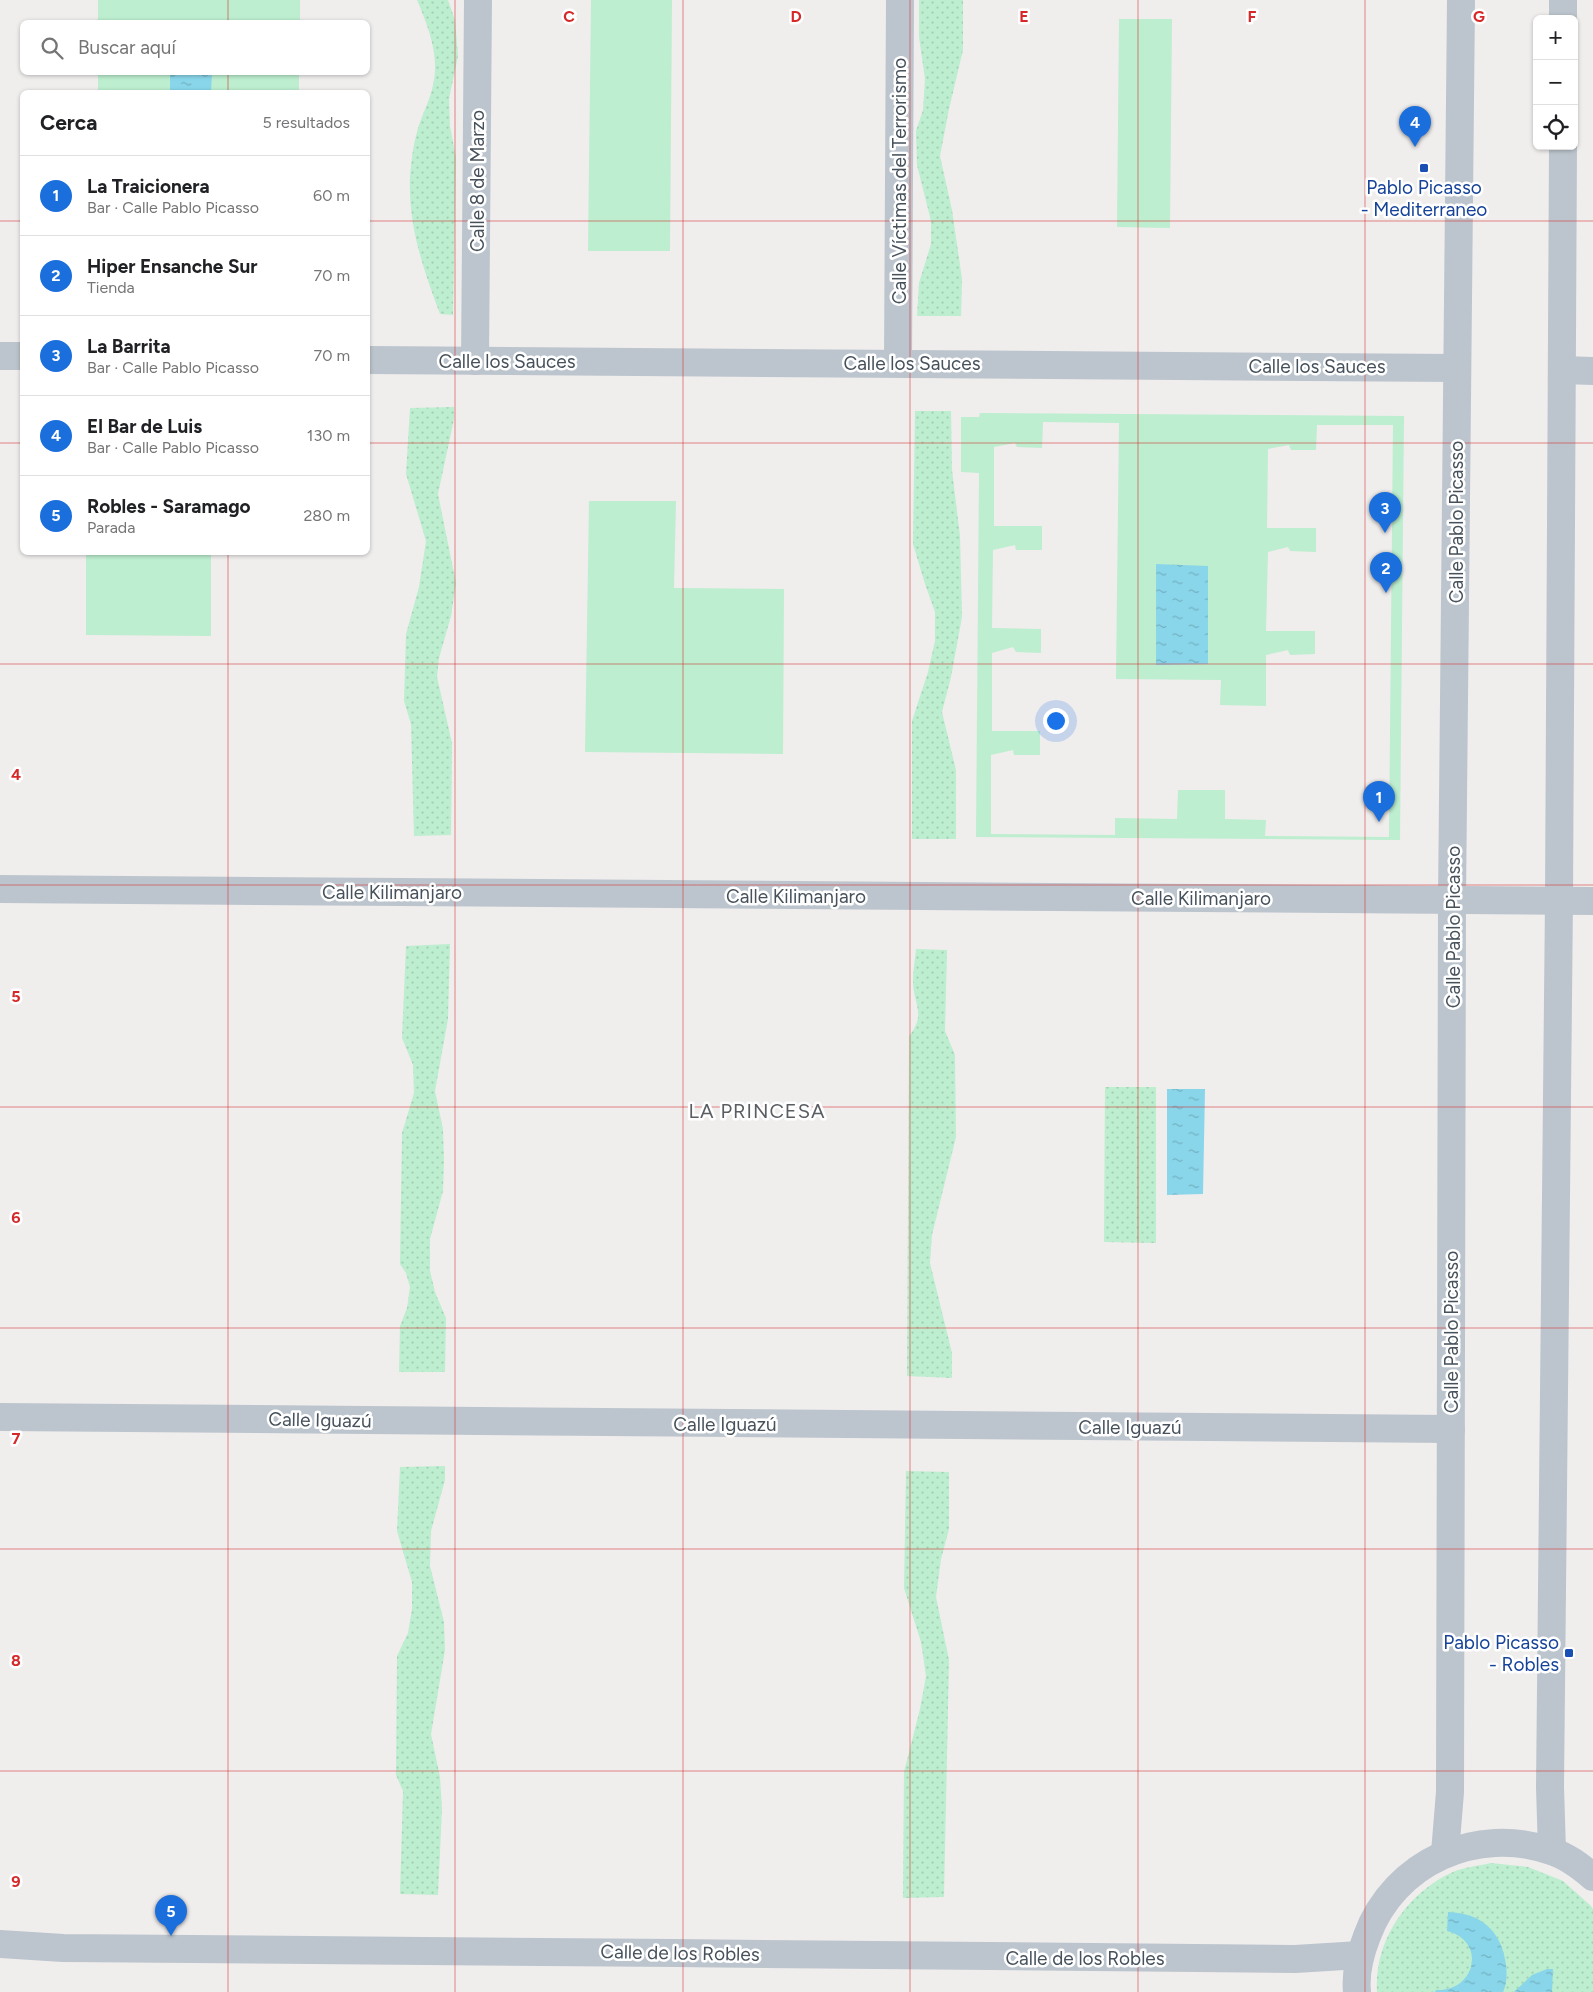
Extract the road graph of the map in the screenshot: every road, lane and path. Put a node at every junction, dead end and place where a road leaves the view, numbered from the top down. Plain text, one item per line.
1 (478, 0) edge
2 (900, 0) edge
3 (1460, 0) edge
4 (1563, 0) edge
5 (1563, 15) edge
6 (1563, 150) edge
7 (0, 356) edge
8 (20, 356) edge
9 (370, 360) edge
10 (475, 361) junction
11 (898, 363) junction
12 (1456, 368) junction
13 (1562, 370) junction
14 (1593, 370) edge
15 (0, 890) edge
16 (1452, 900) junction
17 (1559, 900) junction
18 (1593, 901) edge
19 (0, 1417) edge
20 (1451, 1429) junction
21 (1552, 1851) junction
22 (1445, 1853) junction
23 (1593, 1877) edge
24 (0, 1944) edge
25 (1360, 1955) junction
26 (1356, 1992) edge

1 - 10 street, Calle 8 de Marzo
2 - 11 street, Calle Víctimas del Terrorismo
3 - 12 street, Calle Pablo Picasso
4 - 5 street
6 - 13 street
7 - 8 street
9 - 10 street, Calle los Sauces
10 - 11 street, Calle los Sauces
11 - 12 street, Calle los Sauces
12 - 16 street, Calle Pablo Picasso
13 - 14 street
13 - 17 street
15 - 16 street, Calle Kilimanjaro
16 - 17 street, Calle Kilimanjaro
16 - 20 street, Calle Pablo Picasso
17 - 18 street, Calle Kilimanjaro
17 - 21 street
19 - 20 street, Calle Iguazú
20 - 22 street, Calle Pablo Picasso
21 - 22 street
21 - 23 street
22 - 25 street
24 - 25 street, Calle de los Robles
25 - 26 street

